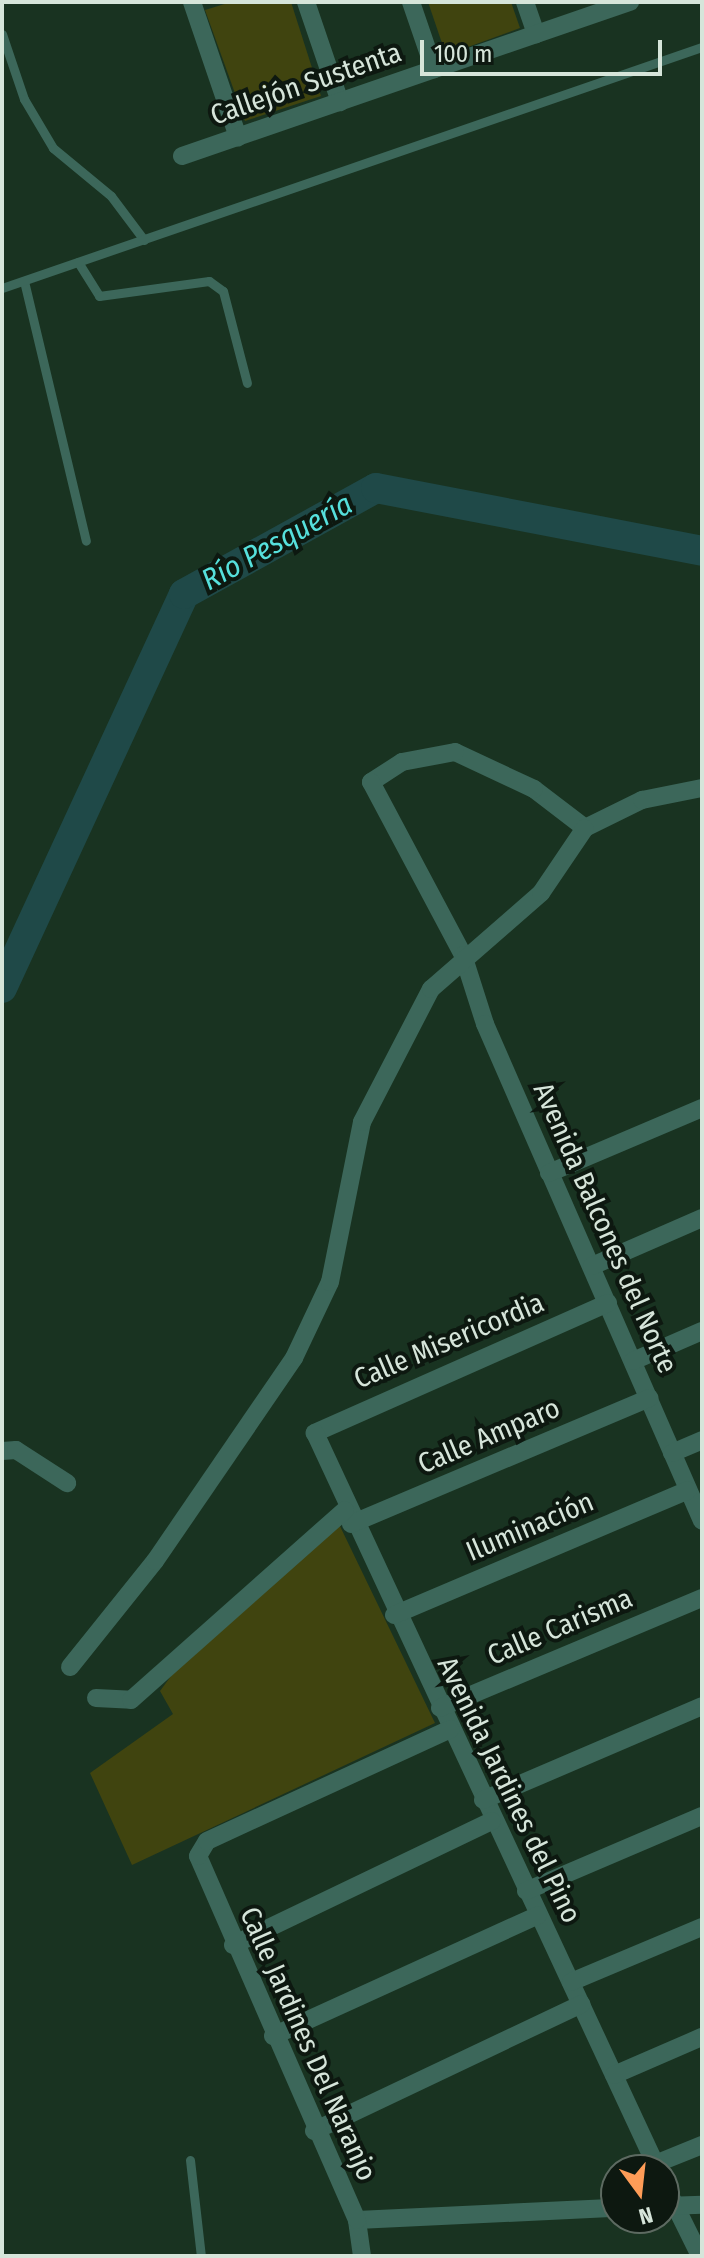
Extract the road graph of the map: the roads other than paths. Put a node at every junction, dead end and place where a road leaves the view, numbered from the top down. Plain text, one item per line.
1 (192, 2) edge
2 (306, 2) edge
3 (411, 2) edge
4 (525, 2) edge
5 (630, 2) edge
6 (2, 34) edge
7 (536, 34) junction
8 (702, 47) edge
9 (434, 69) junction
10 (340, 102) junction
11 (238, 137) junction
12 (182, 156) dead end
13 (144, 240) junction
14 (78, 262) junction
15 (24, 281) junction
16 (2, 288) edge
17 (247, 383) dead end
18 (86, 541) dead end
19 (702, 788) edge
20 (585, 828) junction
21 (463, 955) junction
22 (702, 1108) edge
23 (549, 1173) junction
24 (702, 1218) edge
25 (592, 1266) junction
26 (608, 1303) junction
27 (702, 1331) edge
28 (633, 1361) junction
29 (649, 1398) junction
30 (315, 1433) joint
31 (702, 1440) edge
32 (2, 1451) edge
33 (672, 1453) junction
34 (67, 1483) dead end
35 (688, 1490) junction
36 (348, 1517) junction
37 (702, 1521) edge
38 (702, 1598) edge
39 (394, 1615) junction
40 (70, 1667) dead end
41 (96, 1698) dead end
42 (702, 1706) edge
43 (440, 1708) junction
44 (450, 1729) junction
45 (483, 1800) junction
46 (702, 1816) edge
47 (492, 1821) junction
48 (526, 1891) junction
49 (538, 1915) junction
50 (702, 1927) edge
51 (233, 1945) junction
52 (571, 1982) junction
53 (581, 2004) junction
54 (273, 2036) junction
55 (702, 2037) edge
56 (614, 2075) junction
57 (314, 2131) junction
58 (702, 2145) edge
59 (650, 2154) edge
60 (680, 2156) edge
61 (190, 2160) dead end
62 (702, 2205) edge
63 (680, 2206) edge
64 (600, 2209) edge
65 (357, 2220) junction
66 (680, 2224) edge
67 (201, 2256) edge
68 (362, 2256) edge
69 (700, 2256) edge

1 - 11 street
2 - 10 street
3 - 9 street
4 - 7 street
5 - 7 street, Callejón Sustenta
6 - 13 lane
7 - 9 street, Callejón Sustenta
8 - 13 lane
9 - 10 street, Callejón Sustenta
10 - 11 street, Callejón Sustenta
11 - 12 street, Callejón Sustenta
13 - 14 lane
14 - 15 lane
14 - 17 lane
15 - 16 lane
15 - 18 lane
19 - 20 street
20 - 21 street
20 - 21 street, Avenida Balcones del Norte
21 - 23 street, Avenida Balcones del Norte
21 - 40 street
22 - 23 street
23 - 25 street, Avenida Balcones del Norte
24 - 25 street
25 - 26 street, Avenida Balcones del Norte
26 - 28 street, Avenida Balcones del Norte
26 - 30 street, Calle Misericordia
27 - 28 street
28 - 29 street, Avenida Balcones del Norte
29 - 33 street, Avenida Balcones del Norte
29 - 36 street, Calle Amparo
30 - 36 street, Avenida Jardines del Pino
31 - 33 street
32 - 34 street
33 - 35 street, Avenida Balcones del Norte
35 - 37 street, Avenida Balcones del Norte
35 - 39 street, Iluminación
36 - 39 street, Avenida Jardines del Pino
36 - 41 street, Calle Amparo
38 - 43 street, Calle Carisma
39 - 43 street, Avenida Jardines del Pino
42 - 45 street
43 - 44 street, Avenida Jardines del Pino
44 - 45 street, Avenida Jardines del Pino
44 - 51 street, Calle Jardines Del Naranjo
45 - 47 street, Avenida Jardines del Pino
46 - 48 street
47 - 48 street, Avenida Jardines del Pino
47 - 51 street
48 - 49 street, Avenida Jardines del Pino
49 - 52 street, Avenida Jardines del Pino
49 - 54 street
50 - 52 street
51 - 54 street, Calle Jardines Del Naranjo
52 - 53 street, Avenida Jardines del Pino
53 - 56 street, Avenida Jardines del Pino
53 - 57 street
54 - 57 street, Calle Jardines Del Naranjo
55 - 56 street
56 - 59 street, Avenida Jardines del Pino
57 - 65 street, Calle Jardines Del Naranjo
58 - 60 street
61 - 67 lane
62 - 63 street
64 - 65 street
65 - 68 street, Calle Jardines Del Naranjo
66 - 69 street

